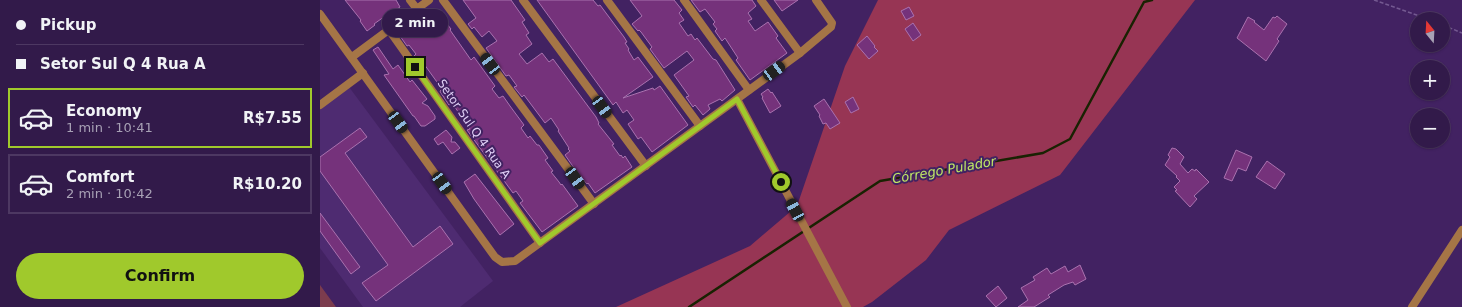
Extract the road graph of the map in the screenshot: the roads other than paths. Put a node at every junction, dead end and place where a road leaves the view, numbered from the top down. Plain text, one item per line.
1 (410, 0) edge
2 (429, 0) edge
3 (443, 0) edge
4 (523, 0) edge
5 (607, 0) edge
6 (684, 0) edge
7 (761, 0) edge
8 (816, 0) edge
9 (417, 9) junction
10 (320, 14) edge
11 (389, 30) junction
12 (800, 53) junction
13 (352, 57) junction
14 (363, 73) junction
15 (749, 90) junction
16 (737, 99) junction
17 (320, 105) edge
18 (700, 126) junction
19 (646, 166) junction
20 (594, 204) junction
21 (1462, 230) edge
22 (540, 243) junction
23 (847, 307) edge
24 (1412, 307) edge

1 - 9 street
2 - 9 street
3 - 20 street
4 - 19 street
5 - 18 street
6 - 15 street
7 - 12 street
8 - 12 street
9 - 11 street
10 - 13 street
11 - 13 street
11 - 22 street, Setor Sul Q 4 Rua A
12 - 15 street
13 - 14 street
14 - 17 street
14 - 22 street
15 - 16 street
16 - 18 street
16 - 23 street
18 - 19 street
19 - 20 street
20 - 22 street
21 - 24 street

